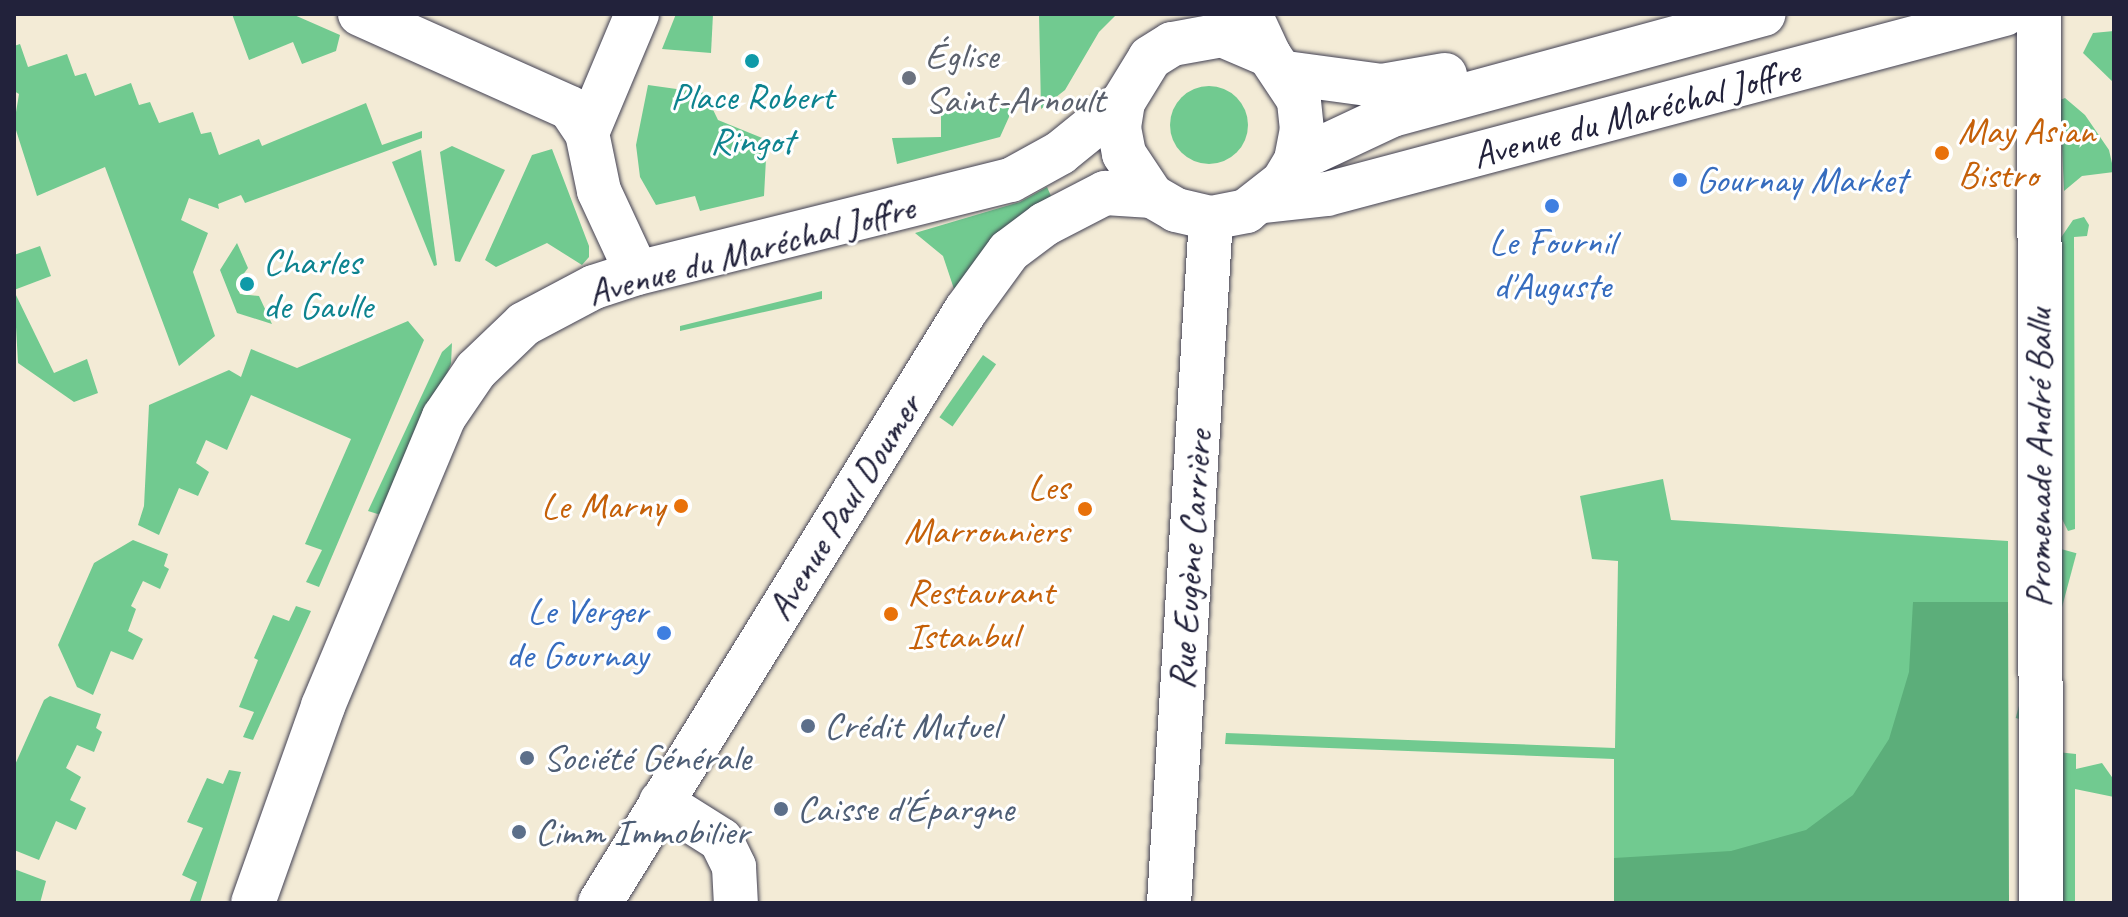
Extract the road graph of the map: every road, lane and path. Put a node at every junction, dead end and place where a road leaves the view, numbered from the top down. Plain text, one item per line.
1 (360, 14) edge
2 (637, 14) edge
3 (1250, 14) edge
4 (1663, 14) edge
5 (1764, 14) edge
6 (2005, 14) edge
7 (2039, 14) edge
8 (1181, 29) edge
9 (1277, 64) junction
10 (1123, 102) junction
11 (587, 133) junction
12 (1296, 160) junction
13 (1152, 196) junction
14 (1264, 201) junction
15 (1211, 218) junction
16 (637, 273) junction
17 (661, 802) junction
18 (253, 903) edge
19 (600, 903) edge
20 (736, 903) edge
21 (1169, 903) edge
22 (2041, 903) edge

1 - 11 main road
2 - 11 main road
3 - 9 main road
4 - 9 main road, Avenue du Maréchal Joffre
5 - 12 main road, Avenue du Maréchal Joffre
6 - 14 main road, Avenue du Maréchal Joffre
7 - 22 main road, Promenade André Ballu
8 - 9 main road, Avenue du Maréchal Joffre
8 - 10 main road, Avenue du Maréchal Joffre
9 - 12 main road
10 - 13 main road
10 - 16 main road, Avenue du Maréchal Joffre
11 - 16 main road
12 - 14 main road, Avenue du Maréchal Joffre
13 - 15 main road, Avenue du Maréchal Joffre
13 - 17 main road, Avenue Paul Doumer
14 - 15 main road, Avenue du Maréchal Joffre
15 - 21 main road, Rue Eugène Carrière
16 - 18 main road, Avenue du Maréchal Joffre
17 - 19 main road, Avenue Paul Doumer
17 - 20 main road

